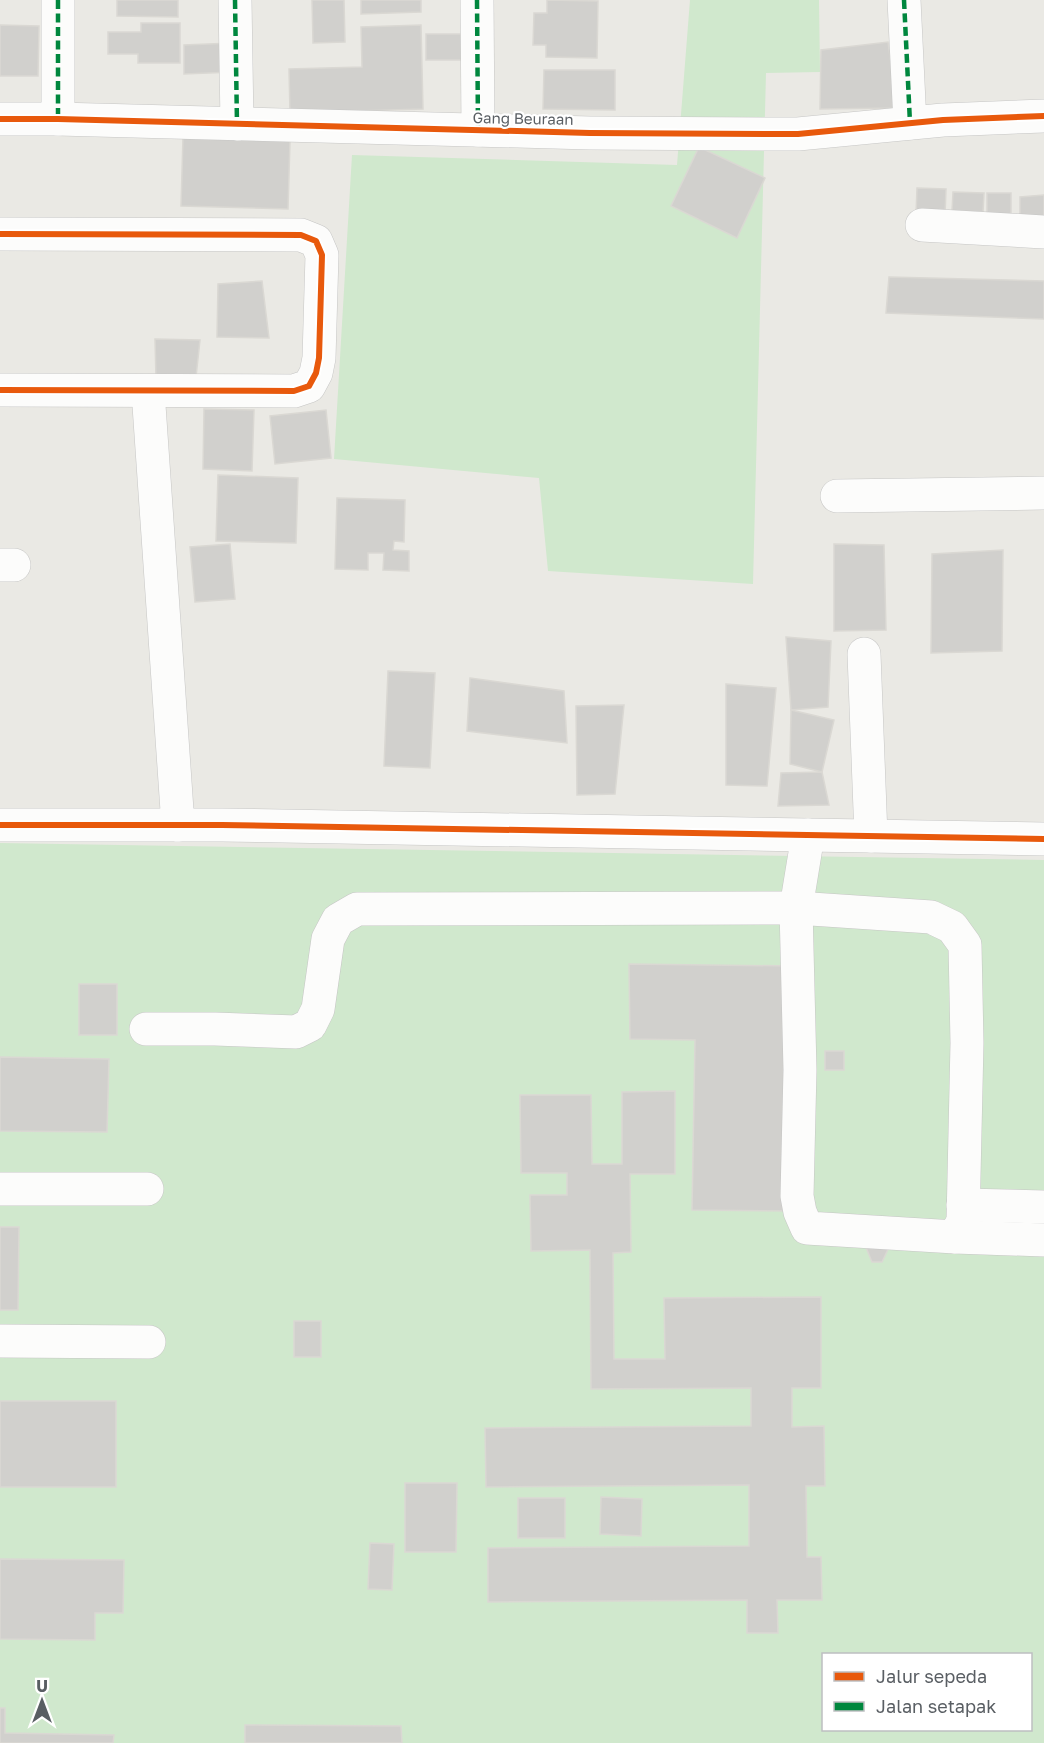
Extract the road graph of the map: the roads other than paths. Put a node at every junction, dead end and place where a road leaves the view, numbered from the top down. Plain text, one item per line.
1 (58, 0) edge
2 (235, 0) edge
3 (477, 0) edge
4 (904, 0) edge
5 (1044, 116) edge
6 (0, 119) edge
7 (58, 119) junction
8 (910, 123) junction
9 (237, 124) junction
10 (478, 130) junction
11 (922, 225) dead end
12 (1044, 232) edge
13 (0, 234) edge
14 (0, 390) edge
15 (148, 391) junction
16 (1044, 493) edge
17 (837, 496) dead end
18 (864, 654) dead end
19 (0, 825) edge
20 (178, 825) junction
21 (808, 835) junction
22 (871, 836) junction
23 (1044, 839) edge
24 (796, 908) junction
25 (146, 1029) dead end
26 (0, 1189) edge
27 (147, 1189) dead end
28 (963, 1205) junction
29 (1044, 1207) edge
30 (955, 1237) junction
31 (1044, 1240) edge
32 (0, 1341) edge
33 (149, 1342) dead end

1 - 7 street
2 - 9 street
3 - 10 street
4 - 8 street
5 - 8 street, Gang Beuraan
6 - 7 street, Gang Beuraan
7 - 9 street, Gang Beuraan
8 - 10 street, Gang Beuraan
9 - 10 street, Gang Beuraan
11 - 12 street
13 - 15 street
14 - 15 street
15 - 20 street
16 - 17 street
18 - 22 street
19 - 20 street
20 - 21 street
21 - 22 street
21 - 24 street
22 - 23 street
24 - 25 street
24 - 28 street
24 - 30 street
26 - 27 street
28 - 29 street
28 - 30 street
30 - 31 street
32 - 33 street

